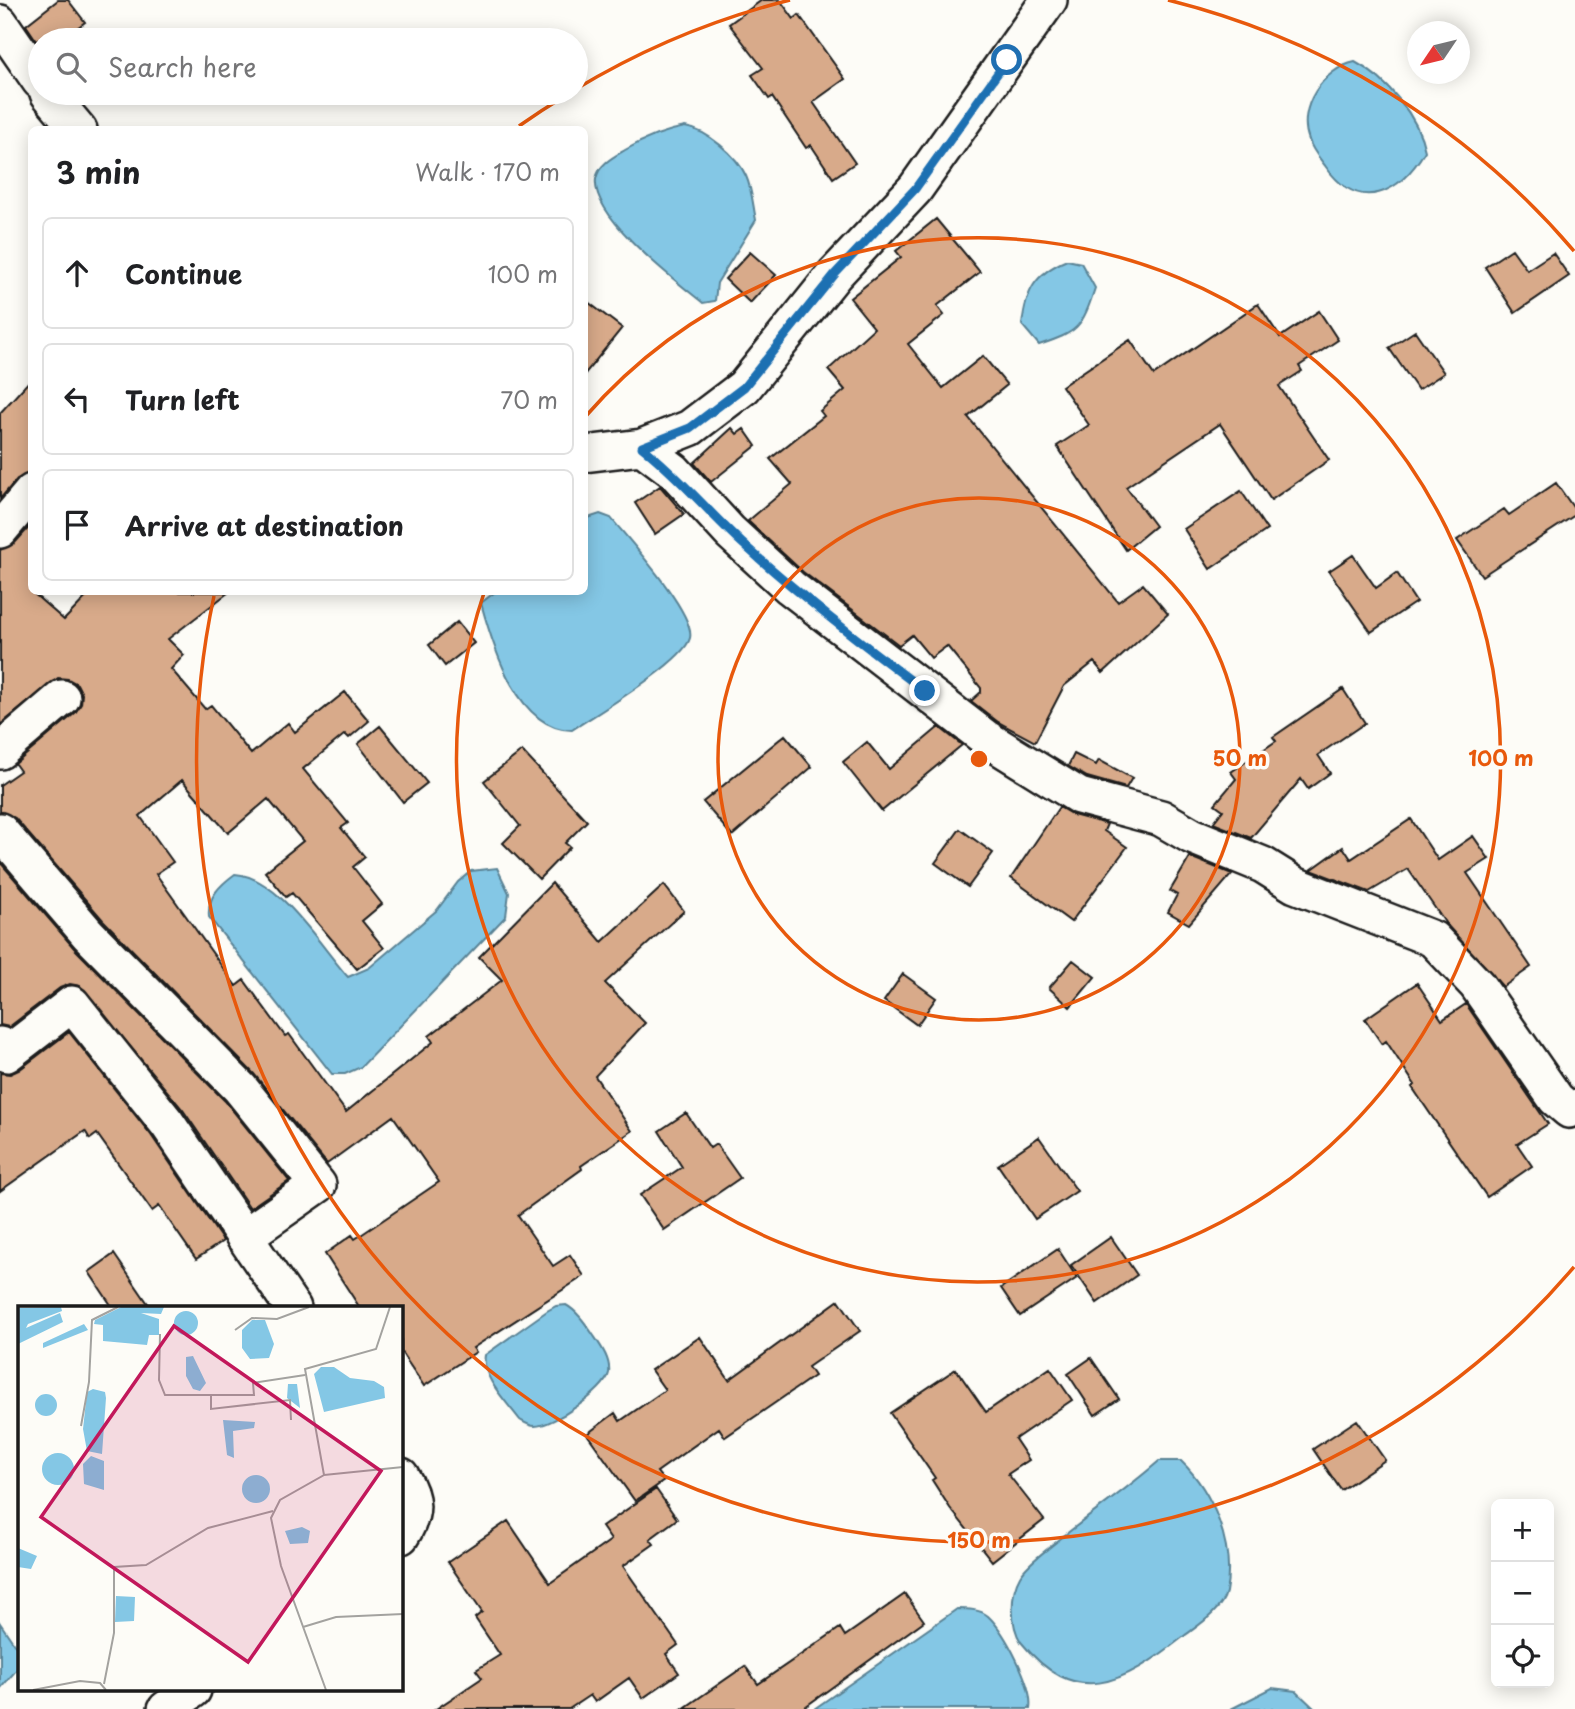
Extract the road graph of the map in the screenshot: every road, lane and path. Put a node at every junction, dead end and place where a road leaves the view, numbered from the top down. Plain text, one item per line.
1 (1049, 0) edge
2 (0, 23) edge
3 (28, 64) edge
4 (58, 105) edge
5 (76, 126) edge
6 (642, 447) junction
7 (588, 454) edge
8 (28, 497) edge
9 (0, 530) edge
10 (62, 698) dead end
11 (0, 751) edge
12 (0, 831) edge
13 (0, 1045) edge
14 (1575, 1108) edge
15 (244, 1237) junction
16 (292, 1306) edge
17 (402, 1478) edge
18 (402, 1534) edge
19 (190, 1692) edge
20 (166, 1709) edge

1 - 6 street
2 - 3 street
4 - 5 street
6 - 7 street
6 - 14 street
8 - 9 street
10 - 11 street
12 - 15 street
13 - 15 street
15 - 16 street
17 - 18 street
19 - 20 street

